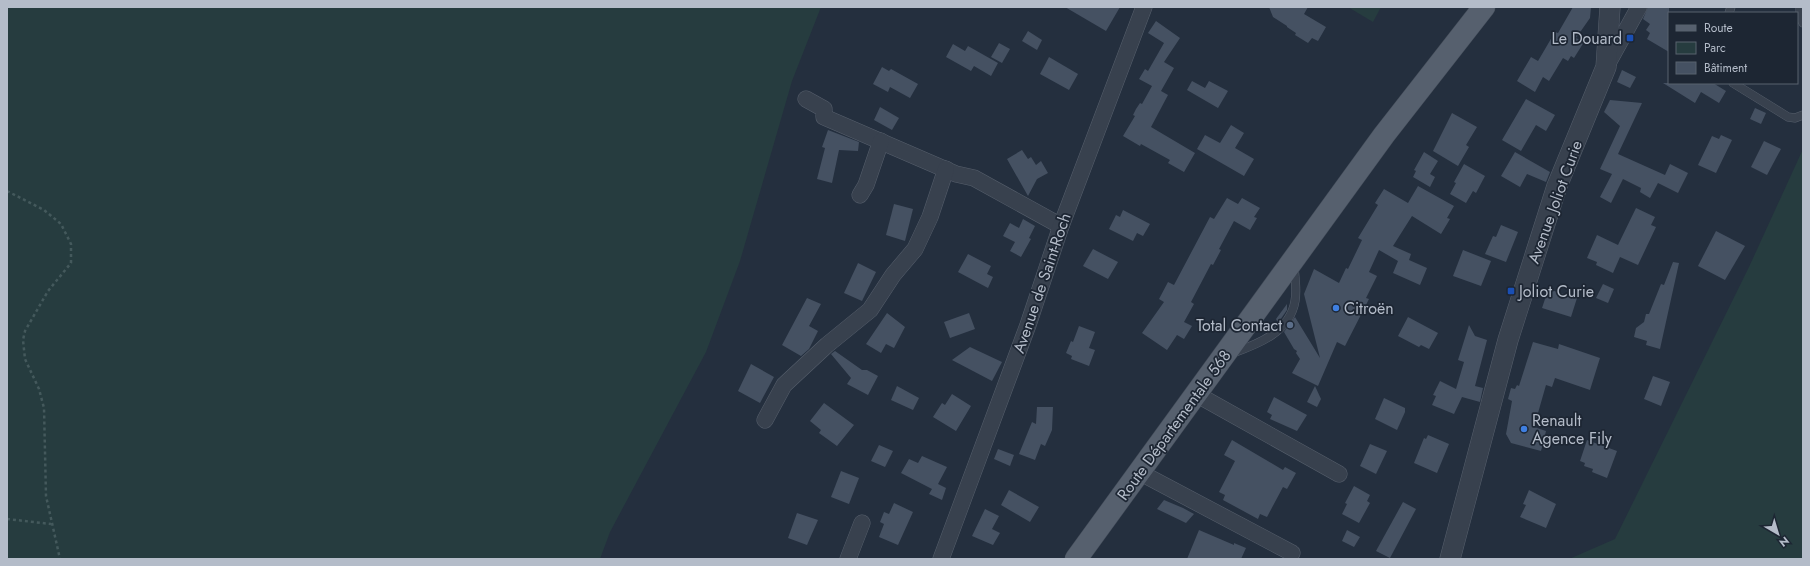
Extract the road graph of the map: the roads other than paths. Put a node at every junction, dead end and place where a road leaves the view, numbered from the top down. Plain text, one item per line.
1 (1144, 7) edge
2 (1468, 7) edge
3 (1484, 7) edge
4 (1610, 7) edge
5 (1639, 7) edge
6 (1800, 7) edge
7 (1803, 23) edge
8 (1606, 67) junction
9 (1735, 84) edge
10 (806, 100) dead end
11 (1803, 115) edge
12 (1384, 134) junction
13 (881, 141) junction
14 (946, 169) junction
15 (860, 195) dead end
16 (1061, 226) junction
17 (1294, 259) junction
18 (1222, 357) junction
19 (1196, 394) junction
20 (765, 420) dead end
21 (1139, 472) junction
22 (1339, 474) dead end
23 (862, 523) dead end
24 (1292, 553) dead end
25 (1082, 557) edge
26 (848, 559) edge
27 (942, 559) edge
28 (1450, 559) edge

1 - 16 street, Avenue de Saint-Roch
2 - 12 main road, Route Départementale 568
3 - 12 main road, Route Départementale 568
4 - 8 street, Avenue Joliot Curie
5 - 8 street
6 - 7 lane
8 - 28 street, Avenue Joliot Curie
9 - 11 lane
10 - 13 street
12 - 17 main road, Route Départementale 568
13 - 14 street
13 - 15 street
14 - 16 street
14 - 20 street
16 - 27 street, Avenue de Saint-Roch
17 - 18 main road, Route Départementale 568
17 - 18 lane
18 - 19 main road, Route Départementale 568
19 - 21 main road, Route Départementale 568
19 - 22 street
21 - 24 street
21 - 25 main road, Route Départementale 568
23 - 26 street

